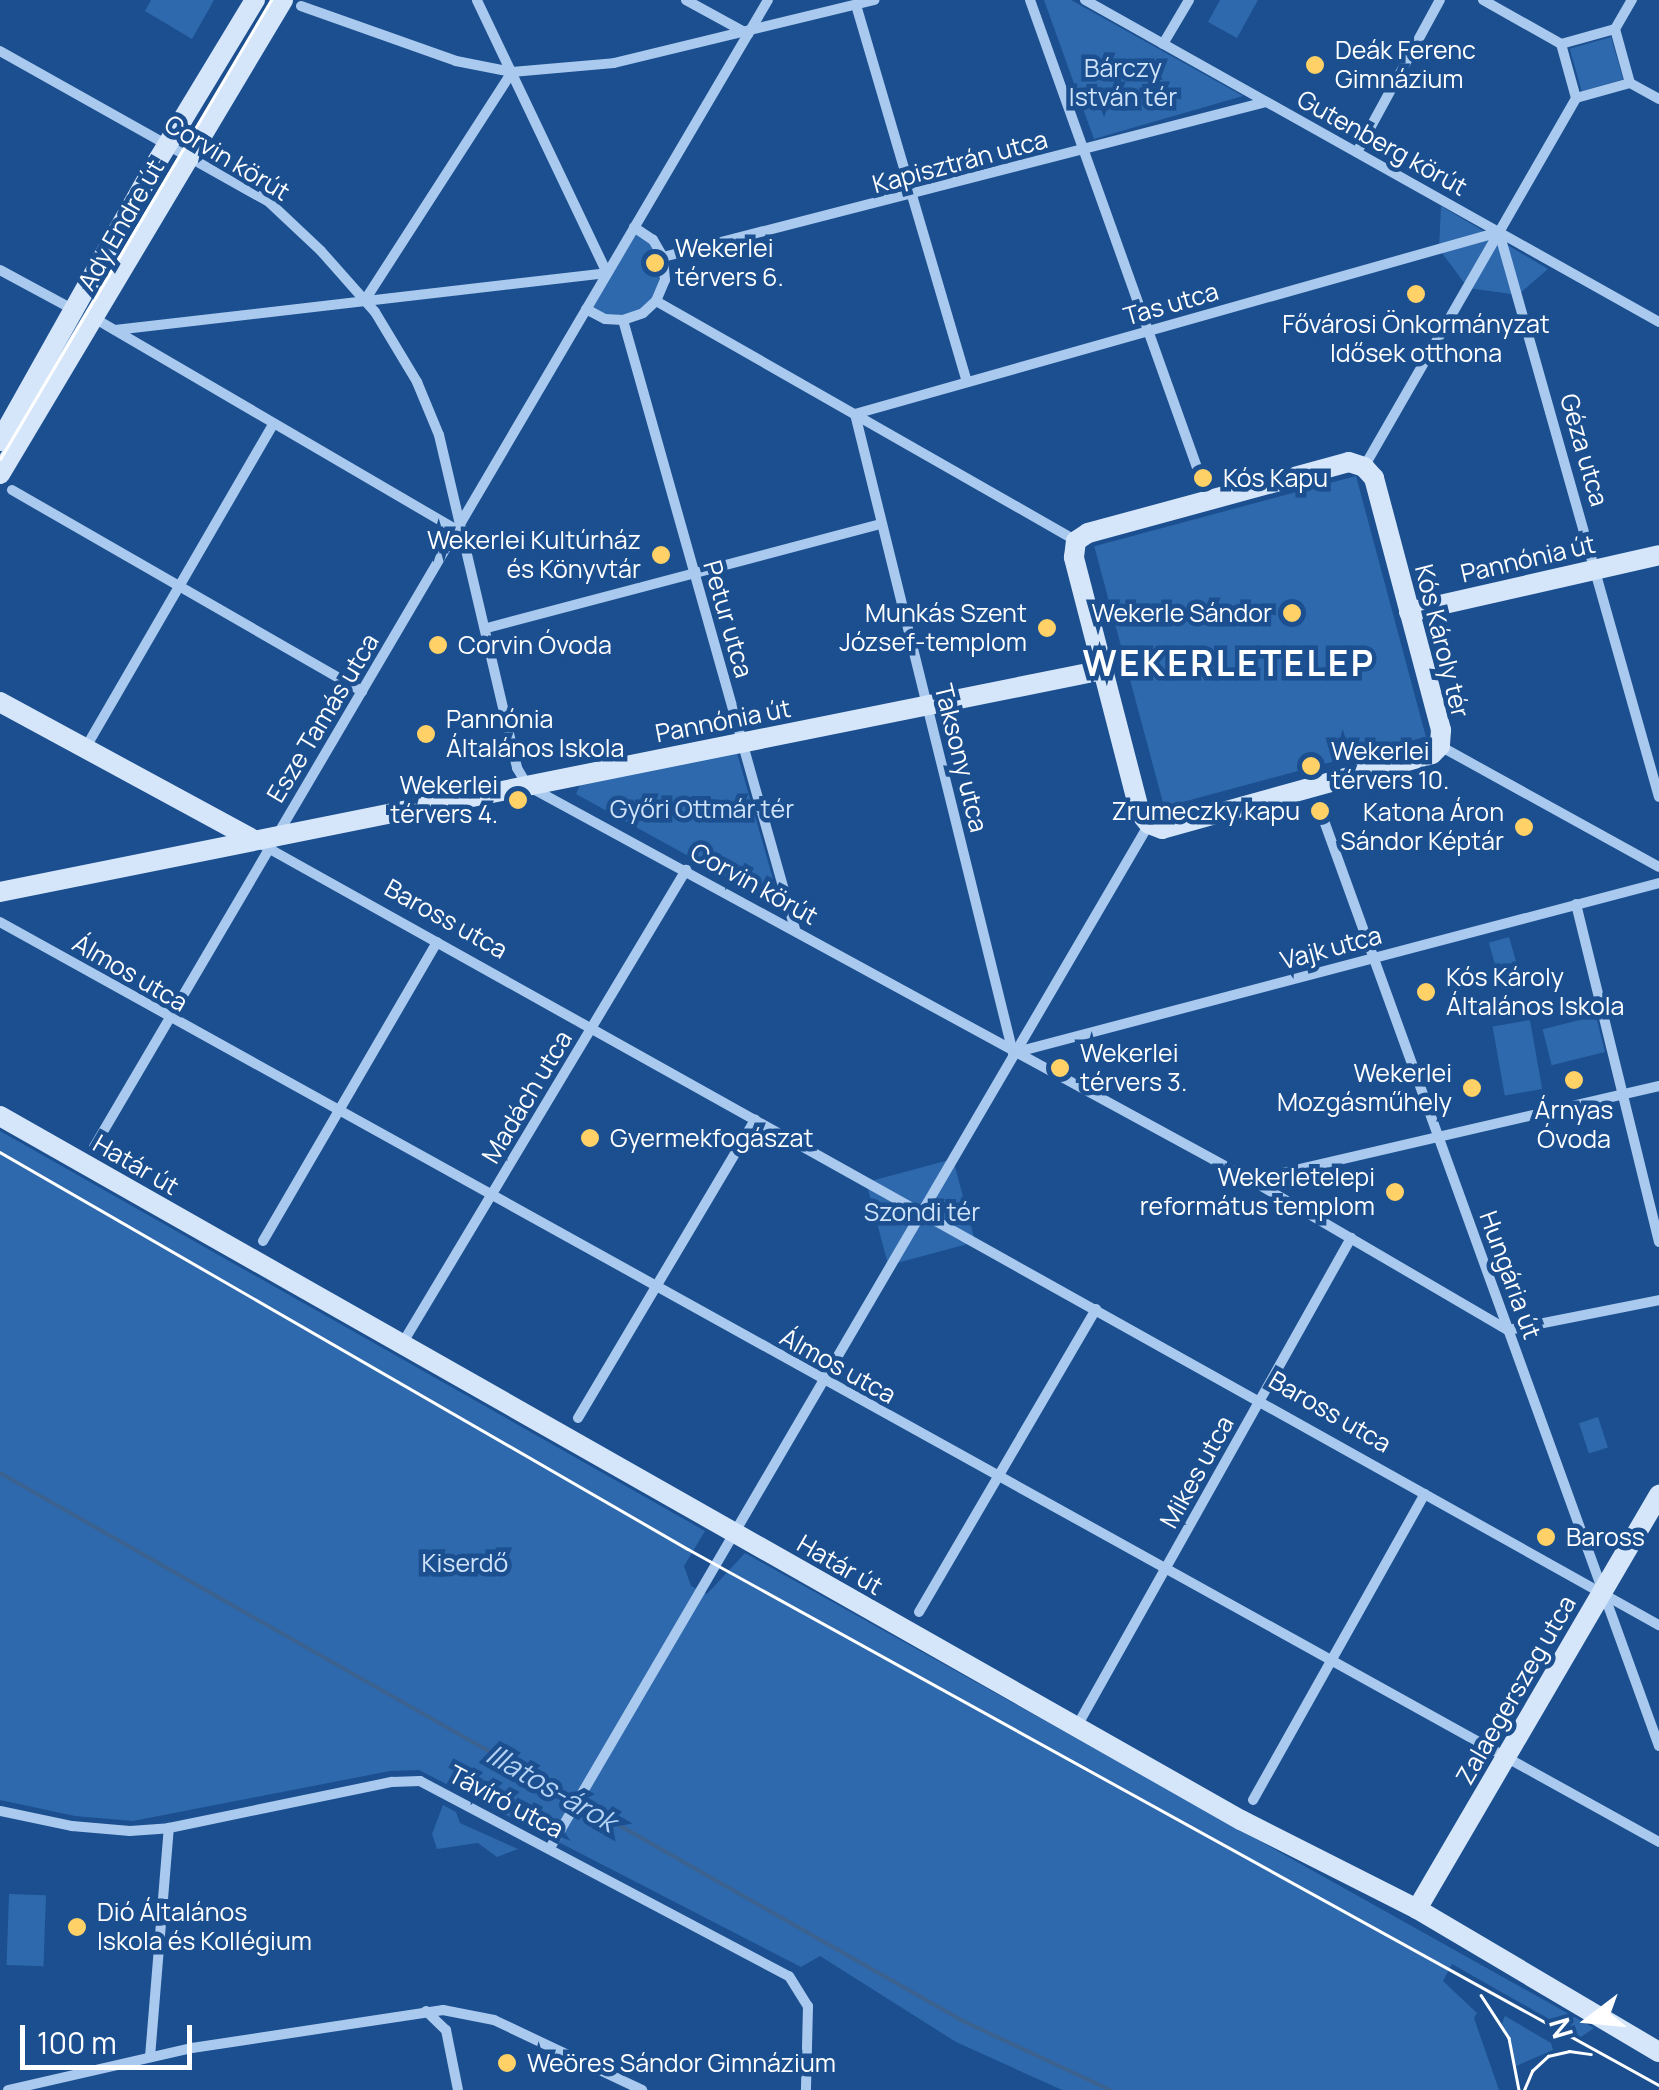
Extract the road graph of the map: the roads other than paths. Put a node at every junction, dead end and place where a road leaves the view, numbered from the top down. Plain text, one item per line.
1 (255, 0) edge
2 (477, 0) edge
3 (686, 0) edge
4 (768, 0) edge
5 (874, 0) edge
6 (1030, 0) edge
7 (1085, 0) edge
8 (1189, 0) edge
9 (1440, 0) edge
10 (1484, 0) edge
11 (1632, 0) edge
12 (292, 3) edge
13 (856, 5) junction
14 (1615, 29) junction
15 (748, 34) junction
16 (1163, 44) junction
17 (1561, 44) junction
18 (0, 51) edge
19 (512, 72) junction
20 (1630, 83) junction
21 (1576, 98) junction
22 (1659, 100) edge
23 (1267, 102) junction
24 (168, 143) junction
25 (1084, 150) junction
26 (1357, 152) junction
27 (190, 155) junction
28 (912, 196) junction
29 (634, 228) junction
30 (1499, 232) junction
31 (662, 257) junction
32 (0, 270) edge
33 (608, 273) junction
34 (365, 300) junction
35 (656, 301) junction
36 (75, 310) junction
37 (586, 310) junction
38 (623, 320) junction
39 (1659, 322) edge
40 (106, 324) junction
41 (1148, 331) junction
42 (967, 382) junction
43 (854, 414) junction
44 (273, 425) junction
45 (0, 441) edge
46 (1364, 467) junction
47 (6, 482) edge
48 (1203, 486) junction
49 (882, 524) junction
50 (459, 531) junction
51 (1076, 541) junction
52 (1659, 554) edge
53 (1597, 568) junction
54 (694, 573) junction
55 (179, 586) junction
56 (1409, 612) junction
57 (487, 628) junction
58 (1103, 670) junction
59 (362, 691) junction
60 (0, 702) edge
61 (928, 706) junction
62 (742, 743) junction
63 (86, 746) junction
64 (1440, 746) junction
65 (1653, 747) edge
66 (528, 786) junction
67 (1659, 797) edge
68 (1323, 818) tunnel mouth
69 (1148, 824) junction
70 (266, 841) junction
71 (1659, 867) edge
72 (686, 870) junction
73 (1659, 883) edge
74 (0, 892) edge
75 (1576, 904) junction
76 (0, 922) edge
77 (795, 929) junction
78 (436, 942) junction
79 (1374, 958) junction
80 (170, 1018) junction
81 (591, 1029) junction
82 (1014, 1053) junction
83 (1659, 1086) edge
84 (1623, 1095) junction
85 (338, 1112) junction
86 (0, 1116) edge
87 (755, 1120) junction
88 (1438, 1137) junction
89 (94, 1147) dead end
90 (1251, 1180) junction
91 (491, 1196) junction
92 (922, 1212) junction
93 (1351, 1238) junction
94 (264, 1240) dead end
95 (1659, 1242) edge
96 (655, 1288) junction
97 (1659, 1300) edge
98 (1096, 1309) junction
99 (1508, 1330) junction
100 (402, 1345) junction
101 (822, 1380) junction
102 (1260, 1400) junction
103 (578, 1418) dead end
104 (998, 1477) junction
105 (1425, 1494) junction
106 (1659, 1495) edge
107 (733, 1533) junction
108 (1165, 1569) junction
109 (1603, 1591) junction
110 (918, 1612) dead end
111 (1659, 1625) edge
112 (1334, 1662) junction
113 (1077, 1726) junction
114 (1659, 1746) edge
115 (1506, 1757) junction
116 (1253, 1800) dead end
117 (0, 1812) edge
118 (169, 1828) junction
119 (1659, 1842) edge
120 (550, 1848) junction
121 (1417, 1909) junction
122 (426, 2012) junction
123 (1659, 2052) edge
124 (150, 2057) junction
125 (60, 2085) edge
126 (8, 2090) edge
127 (458, 2090) edge
128 (642, 2090) edge
129 (806, 2090) edge

1 - 24 street, Ady Endre út
2 - 19 street
3 - 15 street
4 - 15 street
5 - 13 street
6 - 25 street
7 - 16 street, Gutenberg körút
8 - 16 street
9 - 26 street
10 - 17 street
11 - 14 street
12 - 19 street
12 - 27 street, Ady Endre út
13 - 15 street
13 - 28 street
14 - 17 street
14 - 20 street
15 - 19 street
15 - 29 street
16 - 23 street, Gutenberg körút
17 - 21 street
18 - 24 street, Corvin körút
19 - 33 street
19 - 34 street
20 - 21 street
20 - 22 street
21 - 30 street
23 - 25 street, Kapisztrán utca
23 - 26 street, Gutenberg körút
24 - 27 street, Corvin körút
24 - 36 street, Ady Endre út
25 - 28 street, Kapisztrán utca
25 - 41 street
26 - 30 street, Gutenberg körút
27 - 34 street, Corvin körút
27 - 40 street, Ady Endre út
28 - 31 street, Kapisztrán utca
28 - 42 street
29 - 31 street
29 - 33 street, Esze Tamás utca
30 - 39 street, Gutenberg körút
30 - 41 street, Tas utca
30 - 46 street
30 - 53 street, Géza utca
31 - 35 street
32 - 36 street
33 - 34 street
33 - 37 street, Esze Tamás utca
34 - 40 street
34 - 50 street, Corvin körút
35 - 38 street
35 - 43 street
36 - 40 street
36 - 45 street, Ady Endre út
37 - 38 street
37 - 50 street, Esze Tamás utca
38 - 54 street, Petur utca
40 - 44 street
40 - 47 street, Ady Endre út
41 - 42 street, Tas utca
41 - 48 street
42 - 43 street, Tas utca
43 - 49 street, Taksony utca
43 - 51 street
44 - 50 street
44 - 55 street
46 - 48 street
46 - 56 street, Kós Károly tér
47 - 55 street
48 - 51 street
49 - 54 street
49 - 61 street, Taksony utca
50 - 57 street, Corvin körút
50 - 59 street, Esze Tamás utca
51 - 58 street
52 - 53 street, Pannónia út
53 - 56 street, Pannónia út
53 - 65 street, Géza utca
54 - 57 street
54 - 62 street, Petur utca
55 - 59 street
55 - 63 street
56 - 64 street, Kós Károly tér
57 - 66 street, Corvin körút
58 - 61 street, Pannónia út
58 - 69 street
59 - 70 street, Esze Tamás utca
60 - 63 street, Baross utca
61 - 62 street, Pannónia út
61 - 82 street, Taksony utca
62 - 66 street, Pannónia út
62 - 77 street, Petur utca
63 - 70 street, Baross utca
64 - 69 street, Kós Károly tér
64 - 71 street
65 - 67 street, Géza utca
66 - 70 street, Pannónia út
66 - 72 street, Corvin körút
68 - 79 street, Hungária út
69 - 82 street
70 - 74 street, Pannónia út
70 - 78 street, Baross utca
70 - 80 street, Esze Tamás utca
72 - 77 street, Corvin körút
72 - 81 street, Madách utca
73 - 75 street, Vajk utca
75 - 79 street, Vajk utca
75 - 84 street
76 - 80 street, Álmos utca
77 - 82 street, Corvin körút
78 - 81 street, Baross utca
78 - 85 street
79 - 82 street, Vajk utca
79 - 88 street, Hungária út
80 - 85 street, Álmos utca
80 - 89 street, Esze Tamás utca
81 - 87 street, Baross utca
81 - 91 street, Madách utca
82 - 90 street, Corvin körút
82 - 92 street
83 - 84 street
84 - 88 street
84 - 95 street
85 - 91 street, Álmos utca
85 - 94 street
86 - 100 street, Határ út
87 - 92 street, Baross utca
87 - 96 street
88 - 90 street
88 - 99 street, Hungária út
90 - 93 street, Corvin körút
91 - 96 street, Álmos utca
91 - 100 street, Madách utca
92 - 98 street, Baross utca
92 - 101 street
93 - 99 street, Corvin körút
93 - 102 street, Mikes utca
96 - 101 street, Álmos utca
96 - 103 street
97 - 99 street
98 - 102 street, Baross utca
98 - 104 street
99 - 109 street, Hungária út
100 - 107 street, Határ út
101 - 104 street, Álmos utca
101 - 107 street
102 - 105 street, Baross utca
102 - 108 street, Mikes utca
104 - 108 street, Álmos utca
104 - 110 street
105 - 109 street, Baross utca
105 - 112 street
106 - 109 street, Zalaegerszeg utca
107 - 113 street, Határ út
107 - 120 street
108 - 112 street, Álmos utca
108 - 113 street, Mikes utca
109 - 111 street, Baross utca
109 - 114 street, Hungária út
109 - 115 street, Zalaegerszeg utca
112 - 115 street, Álmos utca
112 - 116 street
113 - 121 street, Határ út
115 - 119 street, Álmos utca
115 - 121 street, Zalaegerszeg utca
117 - 118 street, Távíró utca
118 - 120 street, Távíró utca
118 - 124 street
120 - 129 street, Távíró utca
121 - 123 street, Határ út
122 - 124 street
122 - 127 street
122 - 128 street
124 - 125 street
125 - 126 street

